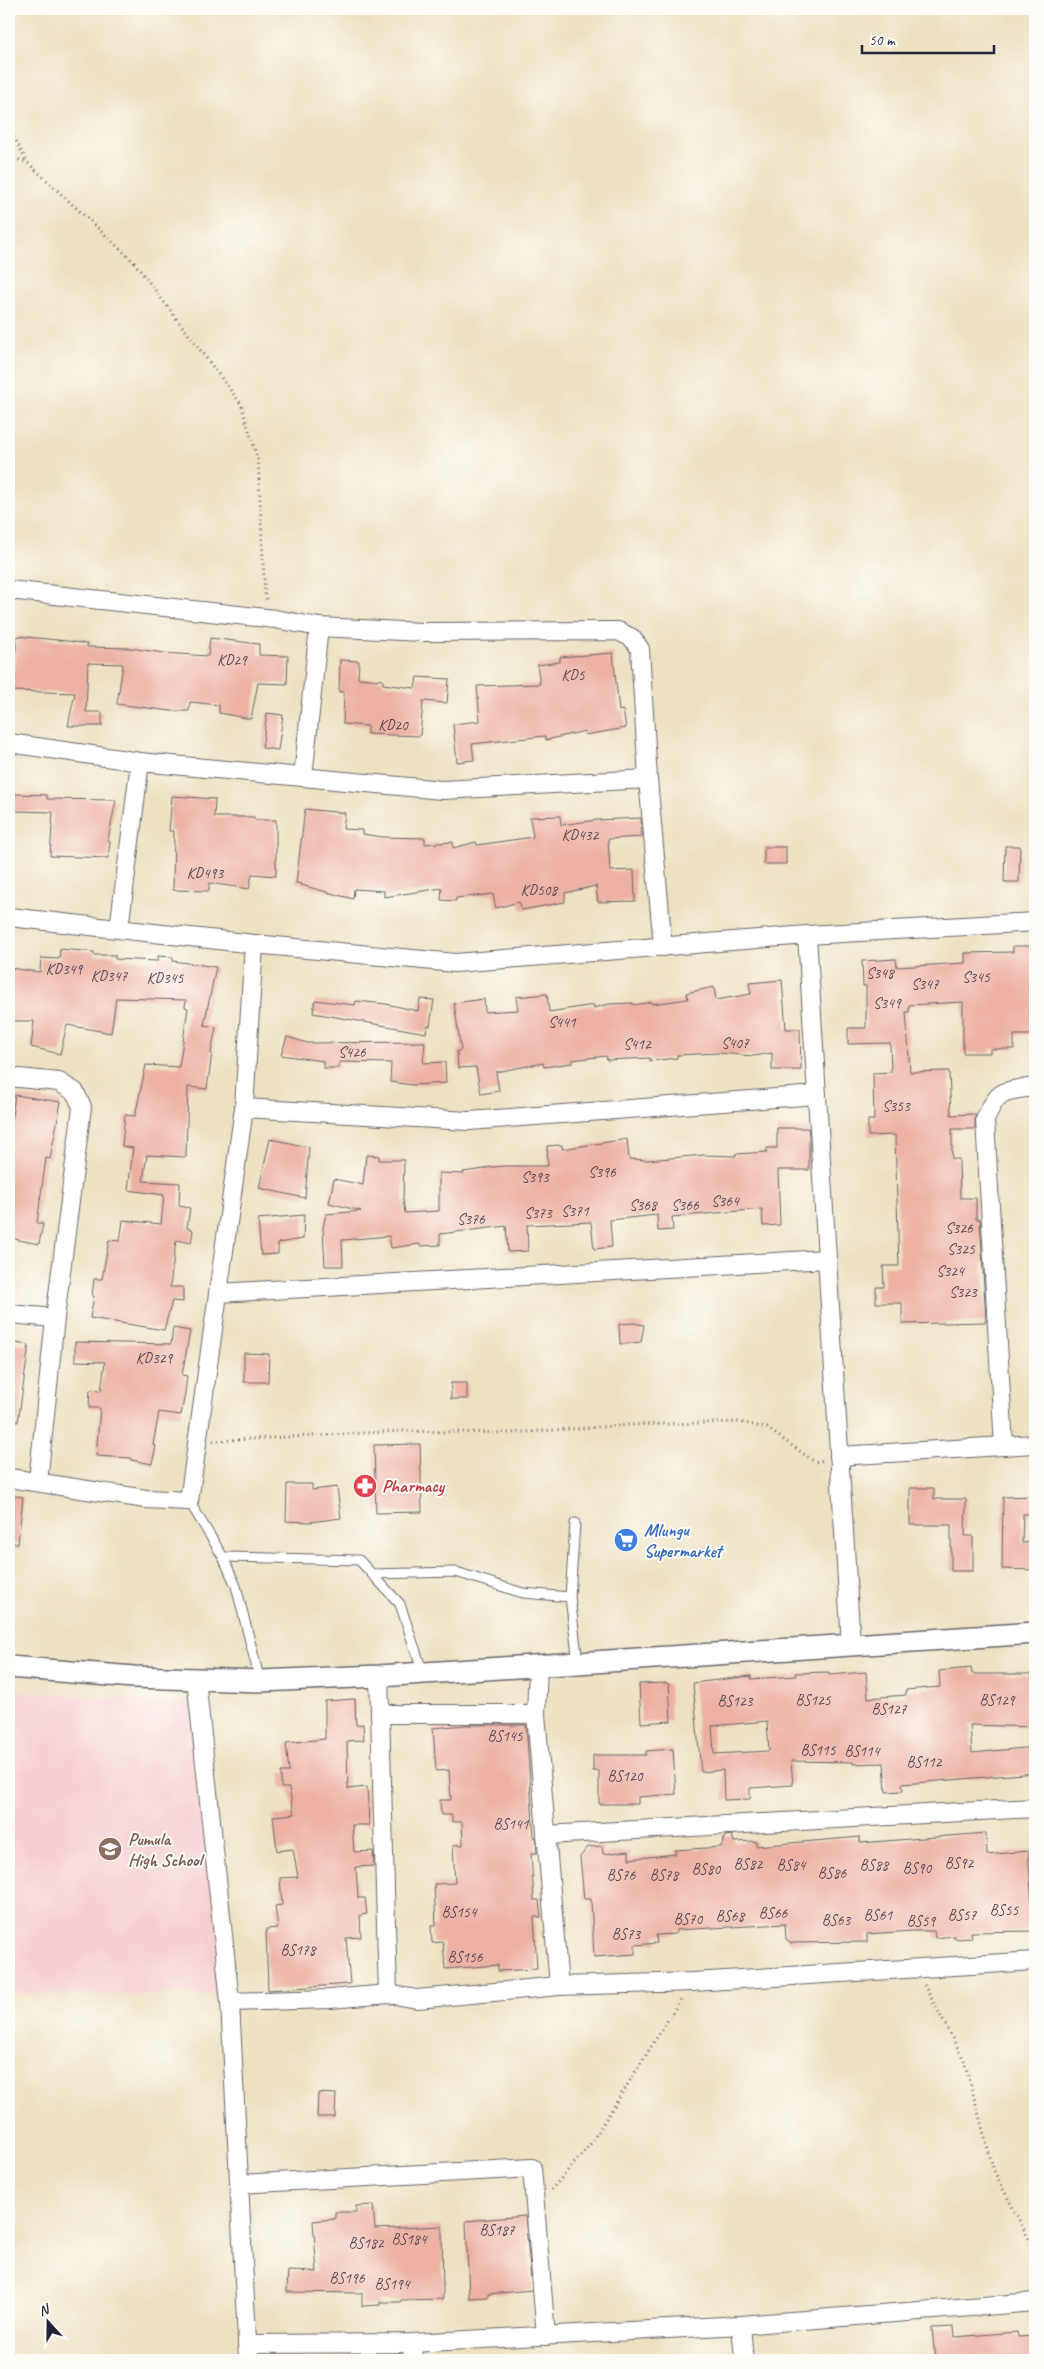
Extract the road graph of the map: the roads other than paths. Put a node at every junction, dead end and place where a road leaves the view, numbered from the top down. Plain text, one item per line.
1 (9, 590) edge
2 (319, 627) junction
3 (9, 743) edge
4 (140, 762) junction
5 (303, 777) junction
6 (648, 779) junction
7 (9, 917) edge
8 (1035, 922) edge
9 (119, 929) junction
10 (807, 935) junction
11 (254, 944) junction
12 (663, 947) junction
13 (9, 1077) edge
14 (1035, 1087) edge
15 (817, 1096) junction
16 (244, 1108) junction
17 (827, 1259) junction
18 (218, 1293) junction
19 (9, 1314) edge
20 (55, 1318) junction
21 (1035, 1444) edge
22 (1004, 1446) junction
23 (839, 1456) junction
24 (9, 1478) edge
25 (38, 1482) junction
26 (188, 1501) junction
27 (575, 1523) dead end
28 (223, 1557) junction
29 (372, 1574) junction
30 (570, 1597) junction
31 (1035, 1633) edge
32 (851, 1645) junction
33 (578, 1663) junction
34 (538, 1666) junction
35 (9, 1667) edge
36 (424, 1673) junction
37 (379, 1676) junction
38 (196, 1678) junction
39 (260, 1681) junction
40 (380, 1714) junction
41 (536, 1714) junction
42 (1035, 1808) edge
43 (546, 1835) junction
44 (1035, 1962) edge
45 (559, 1986) junction
46 (388, 1994) junction
47 (230, 2002) junction
48 (240, 2184) junction
49 (1035, 2302) edge
50 (741, 2325) junction
51 (546, 2336) junction
52 (248, 2352) edge
53 (413, 2352) edge
54 (744, 2360) edge

1 - 2 street
2 - 5 street
2 - 6 street
3 - 4 street
4 - 5 street
4 - 9 street
5 - 6 street
6 - 12 street
7 - 9 street
8 - 10 street
9 - 11 street
10 - 12 street
10 - 15 street
11 - 12 street
11 - 16 street
13 - 20 street
14 - 22 street
15 - 16 street
15 - 17 street
16 - 18 street
17 - 18 street
17 - 23 street
18 - 26 street
19 - 20 street
20 - 25 street
21 - 22 street
22 - 23 street
23 - 32 street
24 - 25 street
25 - 26 street
26 - 28 lane
27 - 30 lane
28 - 29 lane
28 - 39 lane
29 - 30 lane
29 - 36 lane
30 - 33 lane
31 - 32 street
32 - 33 street
33 - 34 street
34 - 36 street
34 - 41 street
35 - 38 street
36 - 37 street
37 - 39 street
37 - 40 street
38 - 39 street
38 - 47 street
40 - 41 street
40 - 46 street
41 - 43 street
42 - 43 street
43 - 45 street
44 - 45 street
45 - 46 street
46 - 47 street
47 - 48 street
48 - 51 street
48 - 52 street
49 - 50 street
50 - 51 street
50 - 54 street
51 - 53 street
52 - 53 street

